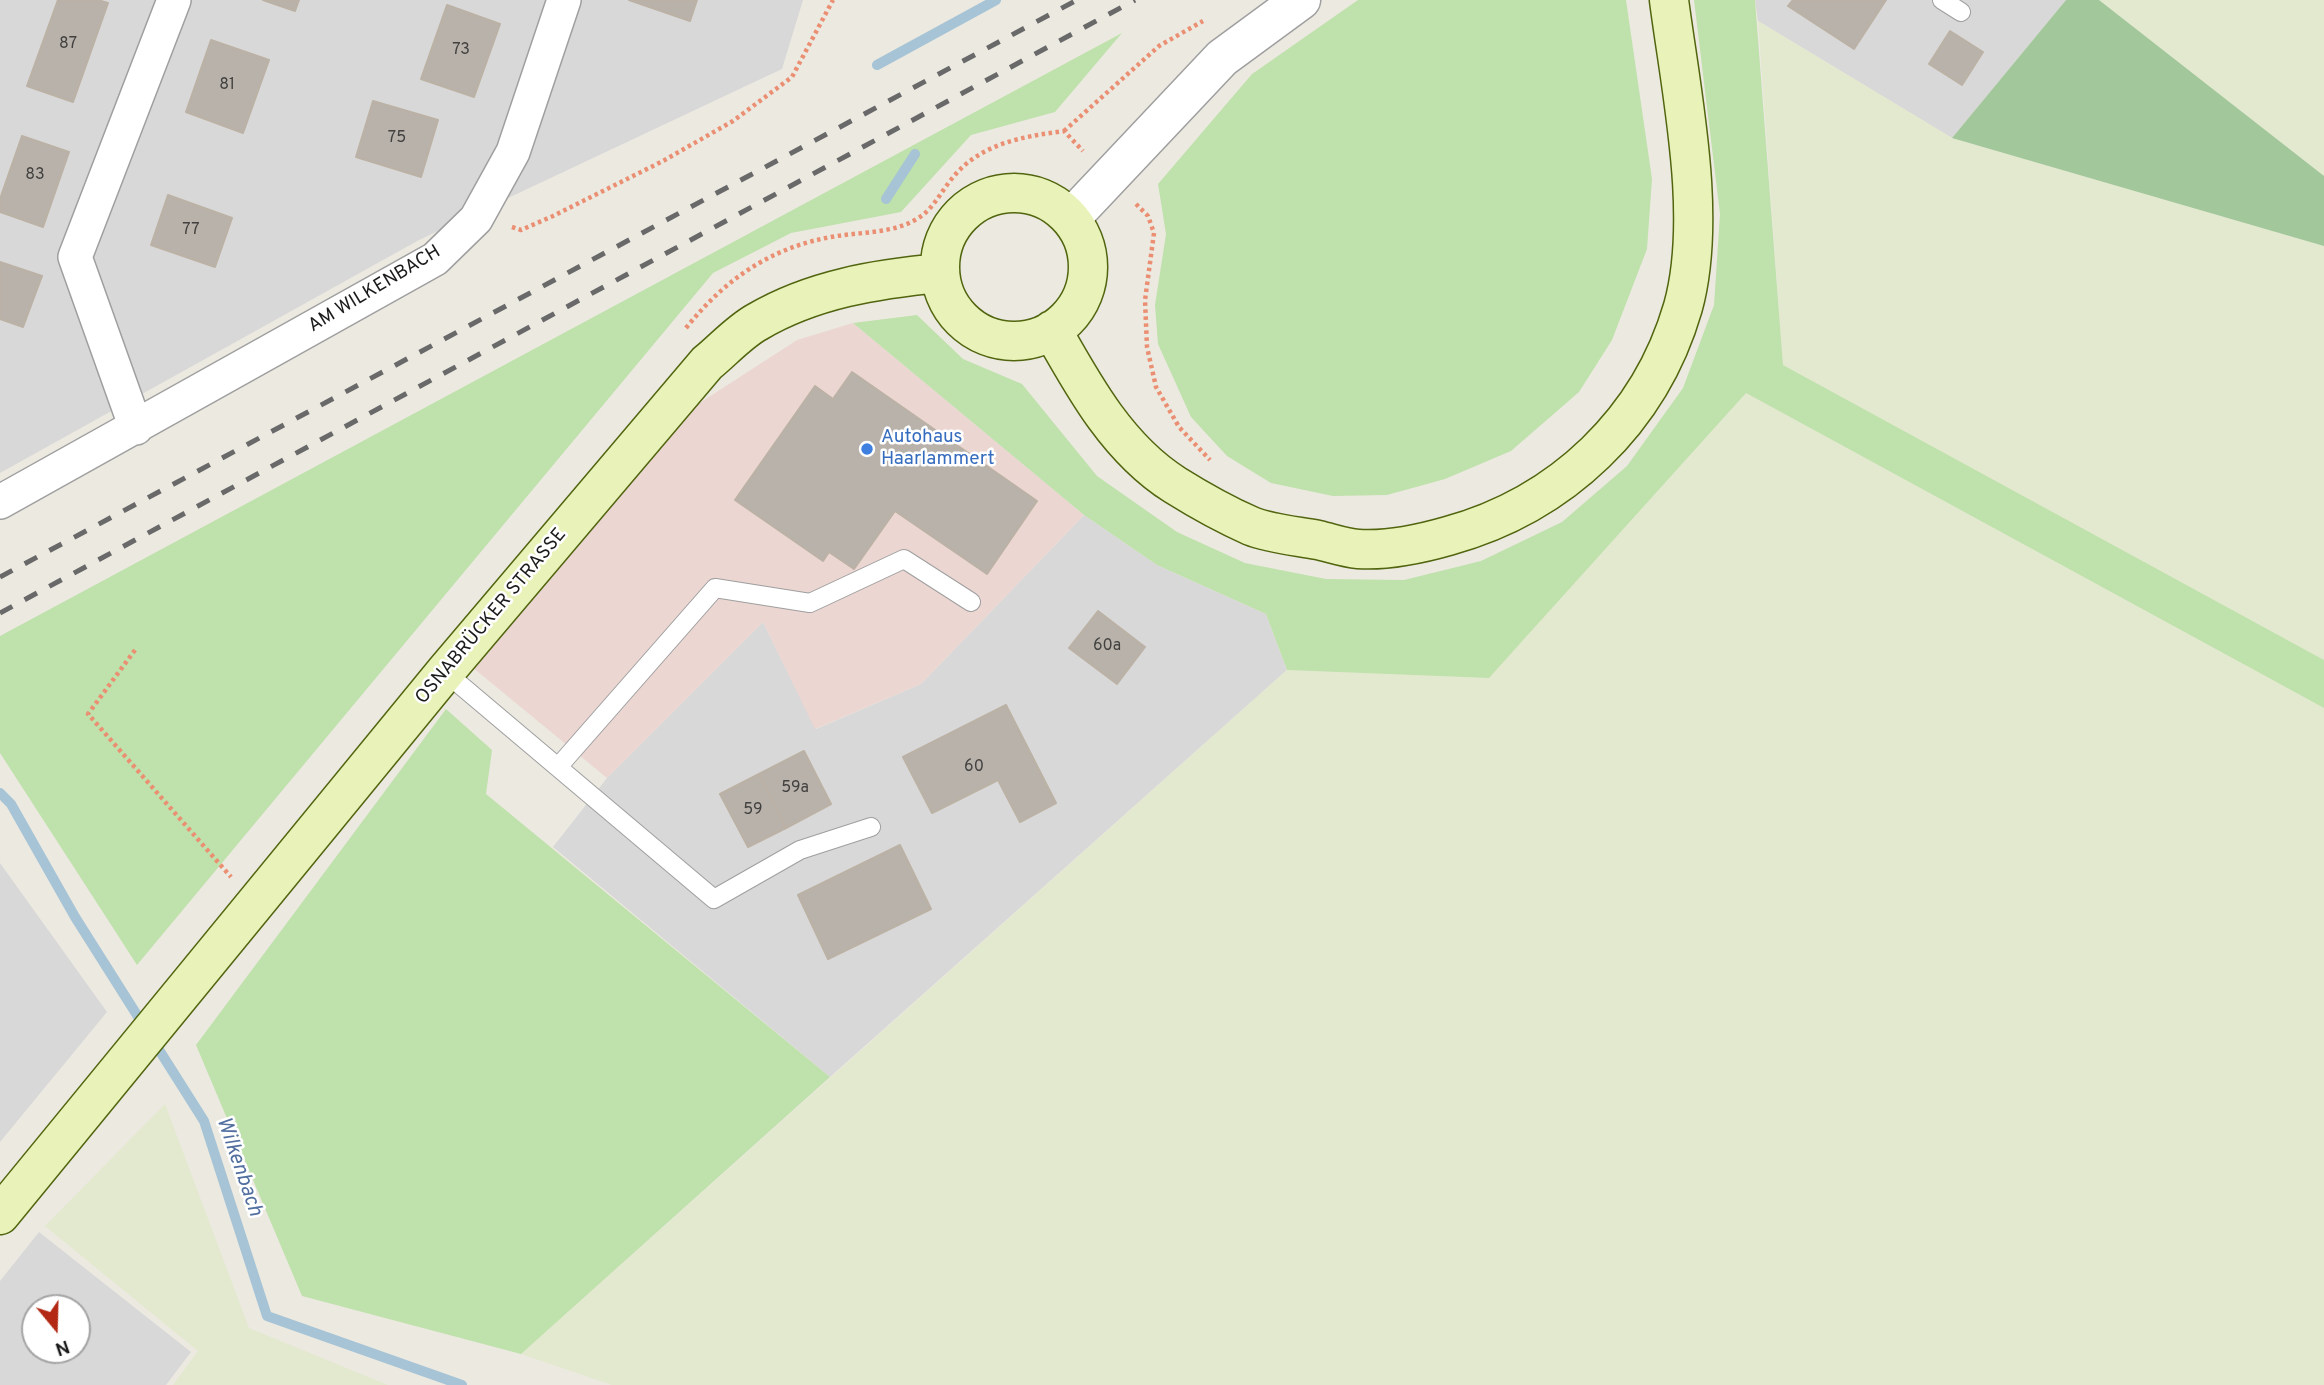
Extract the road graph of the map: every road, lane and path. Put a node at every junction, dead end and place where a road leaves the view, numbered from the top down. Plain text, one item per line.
1 (174, 0) edge
2 (564, 0) edge
3 (832, 0) edge
4 (1301, 0) edge
5 (1669, 0) edge
6 (1941, 0) edge
7 (1961, 12) dead end
8 (1206, 20) dead end
9 (1064, 131) junction
10 (1108, 178) junction
11 (1071, 218) junction
12 (476, 219) junction
13 (940, 273) junction
14 (1052, 330) junction
15 (677, 339) dead end
16 (136, 429) junction
17 (1212, 462) dead end
18 (0, 502) edge
19 (971, 602) dead end
20 (135, 650) dead end
21 (445, 671) junction
22 (558, 766) junction
23 (871, 827) dead end
24 (254, 904) junction
25 (0, 1215) edge

1 - 16 street
2 - 12 street, AM WILKENBACH
3 - 12 path
4 - 10 street
5 - 14 main road
6 - 7 lane
8 - 9 path
9 - 10 path
9 - 15 path
10 - 11 street
10 - 17 path
11 - 13 main road
11 - 14 main road
12 - 16 street, AM WILKENBACH
13 - 14 main road
13 - 21 main road, OSNABRÜCKER STRASSE
16 - 18 street, AM WILKENBACH
19 - 22 lane
20 - 24 path
21 - 22 lane
21 - 24 main road, OSNABRÜCKER STRASSE
22 - 23 lane
24 - 25 main road, OSNABRÜCKER STRASSE

